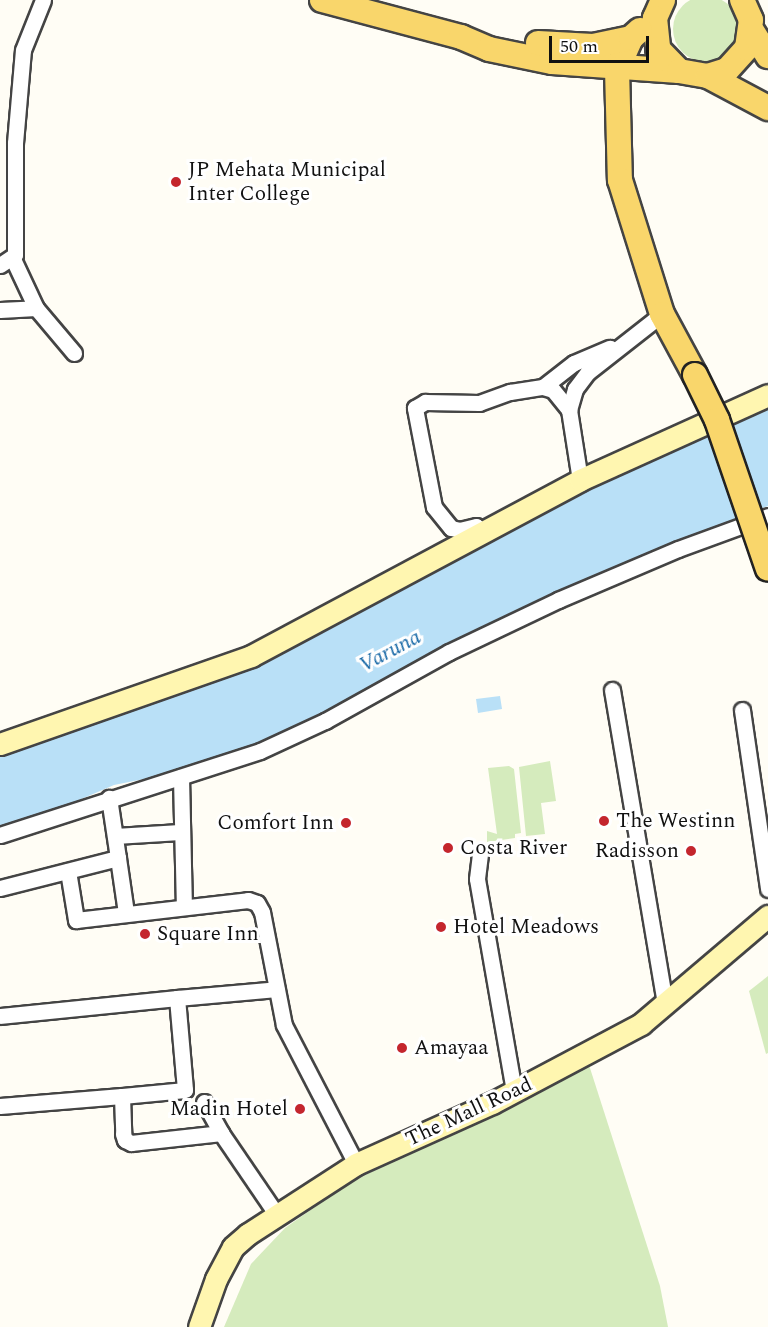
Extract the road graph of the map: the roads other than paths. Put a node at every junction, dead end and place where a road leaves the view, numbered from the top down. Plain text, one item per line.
1 (44, 0) edge
2 (322, 0) edge
3 (659, 9) edge
4 (747, 10) edge
5 (461, 37) junction
6 (631, 38) junction
7 (768, 56) edge
8 (616, 69) junction
9 (679, 71) junction
10 (708, 76) junction
11 (768, 108) edge
12 (8, 142) edge
13 (6, 262) edge
14 (36, 308) junction
15 (0, 310) edge
16 (662, 314) junction
17 (624, 342) junction
18 (74, 353) dead end
19 (543, 387) junction
20 (768, 395) edge
21 (569, 410) junction
22 (580, 480) junction
23 (768, 516) edge
24 (482, 533) junction
25 (768, 569) edge
26 (612, 690) dead end
27 (742, 710) dead end
28 (0, 744) edge
29 (181, 777) junction
30 (109, 798) junction
31 (180, 832) junction
32 (0, 835) edge
33 (115, 836) junction
34 (480, 854) dead end
35 (118, 858) junction
36 (68, 871) junction
37 (0, 888) edge
38 (768, 889) edge
39 (184, 907) junction
40 (126, 914) junction
41 (768, 916) edge
42 (277, 989) junction
43 (177, 998) junction
44 (665, 1003) junction
45 (0, 1016) edge
46 (514, 1092) junction
47 (122, 1096) junction
48 (204, 1102) dead end
49 (0, 1106) edge
50 (221, 1133) junction
51 (356, 1164) junction
52 (277, 1215) junction
53 (199, 1327) edge

1 - 12 street
2 - 5 main road
3 - 6 main road
3 - 9 main road
4 - 7 main road
4 - 10 main road
5 - 6 main road
5 - 8 main road
6 - 8 main road
8 - 9 main road
8 - 16 main road
9 - 10 main road
10 - 11 main road
12 - 13 street
13 - 14 street
14 - 15 street
14 - 18 street
16 - 17 street
16 - 25 main road, bridge
17 - 19 street
17 - 21 street
19 - 21 street
19 - 24 street
20 - 22 street
21 - 22 street
22 - 24 street
23 - 29 street
24 - 28 street
26 - 44 street
27 - 38 street
29 - 30 street
29 - 31 street
30 - 32 street
30 - 33 street
31 - 33 street
31 - 39 street
33 - 35 street
34 - 46 street
35 - 36 street
35 - 40 street
36 - 37 street
36 - 40 street
39 - 40 street
39 - 42 street
41 - 44 street, The Mall Road
42 - 43 street
42 - 51 street
43 - 45 street
43 - 47 street
44 - 46 street, The Mall Road
46 - 51 street, The Mall Road
47 - 49 street
47 - 50 street
48 - 50 street
50 - 52 street
51 - 52 street, The Mall Road
52 - 53 street, The Mall Road

